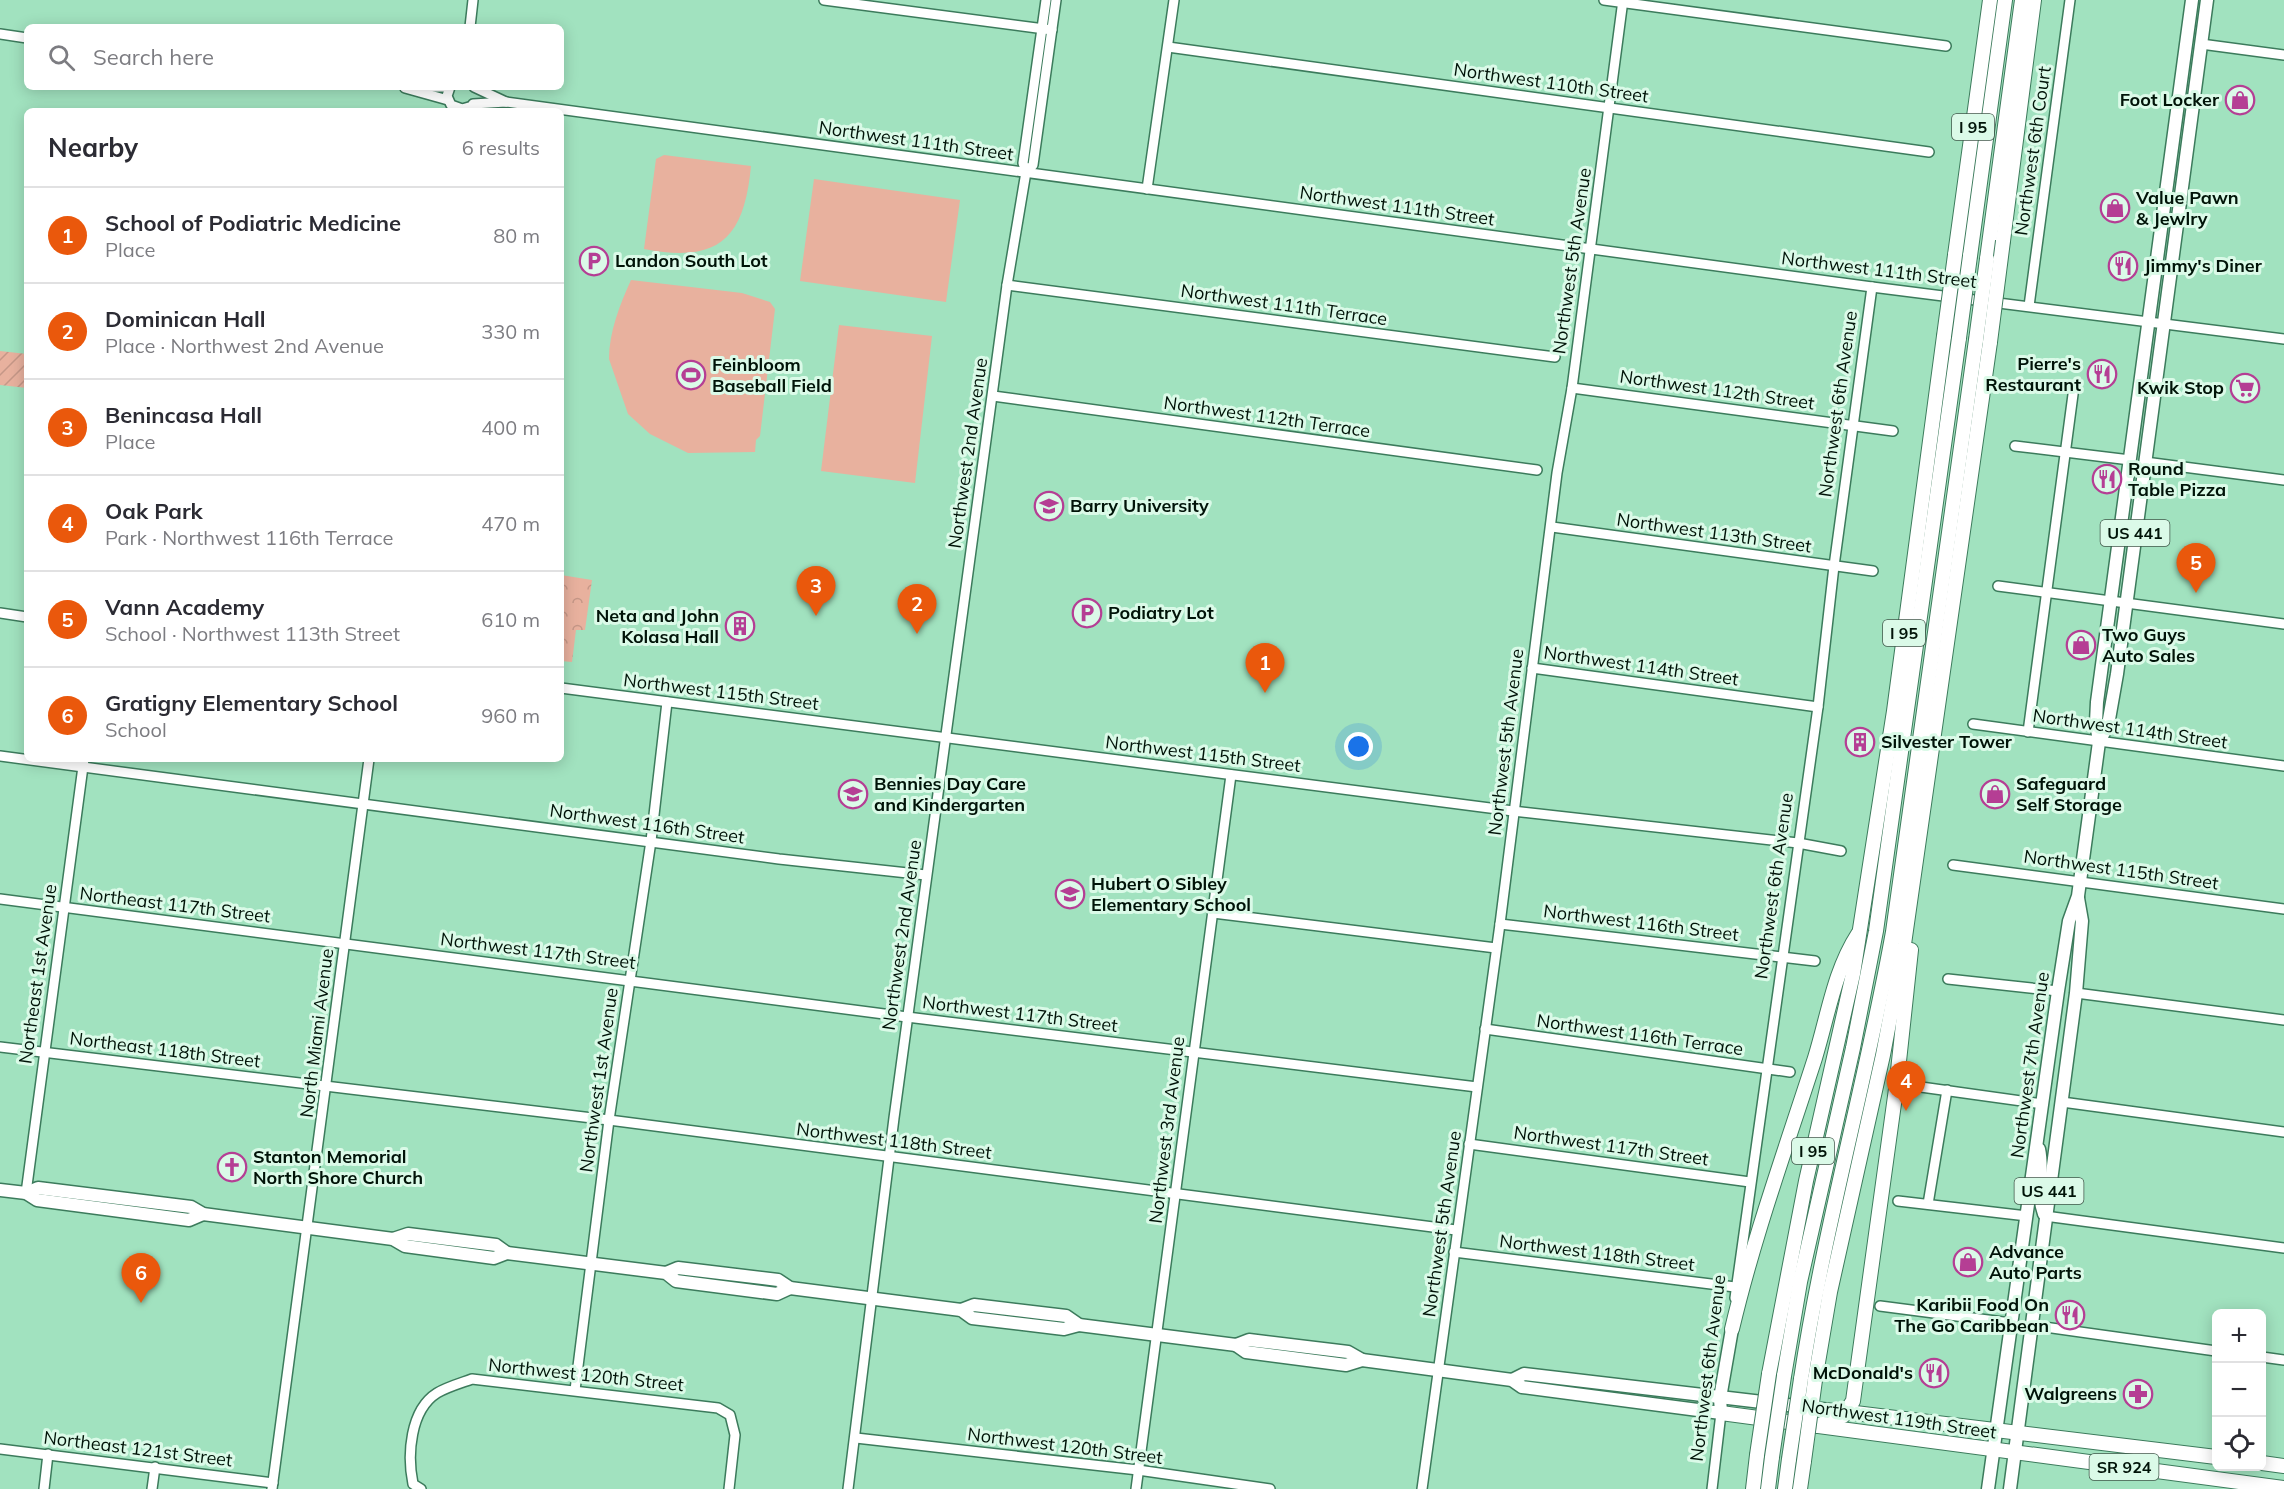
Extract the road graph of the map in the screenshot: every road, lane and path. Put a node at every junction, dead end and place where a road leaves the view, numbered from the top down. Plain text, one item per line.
1 (473, 0) edge
2 (824, 0) edge
3 (1046, 0) edge
4 (1056, 0) edge
5 (1174, 0) edge
6 (1604, 0) edge
7 (1990, 0) edge
8 (2005, 0) edge
9 (2022, 0) edge
10 (2034, 0) edge
11 (2070, 0) edge
12 (2192, 0) edge
13 (2199, 0) edge
14 (2207, 0) edge
15 (1623, 1) edge
16 (470, 24) edge
17 (1047, 30) junction
18 (0, 34) edge
19 (24, 38) edge
20 (2201, 44) junction
21 (1946, 46) dead end
22 (1168, 47) junction
23 (2284, 55) edge
24 (2182, 74) junction
25 (414, 90) edge
26 (450, 90) edge
27 (475, 90) edge
28 (480, 90) edge
29 (506, 102) junction
30 (451, 105) edge
31 (469, 107) edge
32 (1610, 107) junction
33 (551, 108) edge
34 (564, 110) edge
35 (2188, 146) junction
36 (1929, 152) dead end
37 (1026, 172) junction
38 (1147, 189) junction
39 (1590, 248) junction
40 (1963, 256) junction
41 (1007, 285) junction
42 (1872, 287) junction
43 (2029, 306) junction
44 (2149, 321) junction
45 (2164, 323) junction
46 (2284, 339) edge
47 (1556, 357) dead end
48 (2073, 387) dead end
49 (1572, 388) junction
50 (993, 396) junction
51 (1853, 425) junction
52 (1893, 431) dead end
53 (2015, 446) dead end
54 (2067, 453) junction
55 (2130, 460) junction
56 (2145, 462) junction
57 (1537, 470) dead end
58 (2284, 480) edge
59 (1552, 527) junction
60 (2136, 528) junction
61 (1834, 566) junction
62 (1873, 571) dead end
63 (1998, 586) dead end
64 (2047, 591) junction
65 (2111, 601) junction
66 (2126, 603) junction
67 (0, 613) edge
68 (24, 617) edge
69 (2284, 624) edge
70 (1532, 668) junction
71 (564, 688) edge
72 (667, 702) junction
73 (1818, 707) junction
74 (1973, 724) dead end
75 (2028, 732) junction
76 (946, 737) junction
77 (2099, 742) junction
78 (0, 756) edge
79 (24, 758) edge
80 (369, 762) edge
81 (83, 763) edge
82 (2284, 766) edge
83 (1231, 775) junction
84 (1926, 802) junction
85 (364, 804) junction
86 (1513, 811) junction
87 (651, 841) junction
88 (1798, 843) junction
89 (1841, 851) dead end
90 (1953, 865) dead end
91 (926, 875) junction
92 (2080, 882) junction
93 (2078, 896) junction
94 (0, 899) edge
95 (64, 907) junction
96 (2284, 909) edge
97 (1213, 913) junction
98 (1500, 924) junction
99 (1860, 929) junction
100 (345, 944) junction
101 (1496, 948) junction
102 (1782, 956) junction
103 (1815, 960) dead end
104 (630, 979) junction
105 (1948, 979) dead end
106 (2058, 992) junction
107 (2076, 993) junction
108 (907, 1017) junction
109 (2284, 1020) edge
110 (1485, 1029) junction
111 (0, 1047) edge
112 (43, 1053) junction
113 (1194, 1053) junction
114 (1765, 1069) junction
115 (1790, 1072) dead end
116 (327, 1086) junction
117 (1477, 1087) junction
118 (1921, 1087) dead end
119 (1947, 1090) junction
120 (2062, 1102) junction
121 (2043, 1104) junction
122 (609, 1120) junction
123 (2284, 1132) edge
124 (2037, 1142) junction
125 (1469, 1144) junction
126 (889, 1157) junction
127 (1749, 1182) junction
128 (0, 1190) edge
129 (1176, 1192) junction
130 (26, 1193) junction
131 (1898, 1200) dead end
132 (1928, 1204) junction
133 (2027, 1216) junction
134 (2045, 1216) junction
135 (308, 1228) junction
136 (1456, 1230) junction
137 (2284, 1248) edge
138 (1454, 1252) junction
139 (590, 1263) junction
140 (1735, 1287) junction
141 (2034, 1297) junction
142 (871, 1299) junction
143 (1880, 1306) dead end
144 (2011, 1323) junction
145 (2030, 1325) junction
146 (1732, 1329) junction
147 (1156, 1334) junction
148 (2212, 1350) edge
149 (2266, 1358) edge
150 (2284, 1360) edge
151 (1440, 1370) junction
152 (1512, 1380) junction
153 (574, 1390) junction
154 (1720, 1398) junction
155 (1847, 1412) junction
156 (1721, 1413) junction
157 (1816, 1426) junction
158 (1997, 1429) junction
159 (2016, 1432) junction
160 (856, 1438) junction
161 (0, 1449) edge
162 (1994, 1450) junction
163 (2014, 1452) junction
164 (48, 1454) junction
165 (2212, 1456) edge
166 (2266, 1464) edge
167 (2284, 1466) edge
168 (155, 1467) junction
169 (1138, 1470) junction
170 (272, 1486) edge
171 (417, 1486) edge
172 (2284, 1488) edge
173 (44, 1489) edge
174 (152, 1489) edge
175 (729, 1489) edge
176 (848, 1489) edge
177 (1136, 1489) edge
178 (1270, 1489) edge
179 (1422, 1489) edge
180 (1712, 1489) edge
181 (1753, 1489) edge
182 (1768, 1489) edge
183 (1785, 1489) edge
184 (1800, 1489) edge
185 (1988, 1489) edge
186 (2010, 1489) edge

1 - 16 street
2 - 17 street
3 - 17 street, Northwest 2nd Avenue
4 - 17 street, Northwest 2nd Avenue
5 - 22 street
6 - 15 street
7 - 40 highway, I 95
8 - 40 highway
9 - 183 highway, bridge
10 - 84 highway, I 95, bridge
11 - 43 street, Northwest 6th Court
12 - 24 main road, Northwest 7th Avenue / US 441
13 - 20 main road
14 - 20 main road, Northwest 7th Avenue / US 441
15 - 21 street
15 - 32 street, Northwest 5th Avenue
17 - 37 street, Northwest 2nd Avenue
18 - 19 street
20 - 23 street
20 - 35 main road, Northwest 7th Avenue / US 441
22 - 32 street, Northwest 110th Street
22 - 38 street
24 - 35 main road
24 - 44 main road, Northwest 7th Avenue / US 441
25 - 30 street, Northwest 111th Street
26 - 30 street
27 - 31 street
28 - 29 street, Northwest 111th Street
29 - 31 street, Northwest 111th Street
29 - 33 street, Northwest 111th Street
32 - 36 street, Northwest 110th Street
32 - 39 street, Northwest 5th Avenue
34 - 37 street, Northwest 111th Street
35 - 45 main road, Northwest 7th Avenue / US 441
37 - 38 street, Northwest 111th Street
37 - 41 street, Northwest 2nd Avenue
38 - 39 street, Northwest 111th Street
39 - 42 street, Northwest 111th Street
39 - 49 street, Northwest 5th Avenue
40 - 99 highway, I 95, bridge
40 - 182 highway, bridge
41 - 47 street, Northwest 111th Terrace
41 - 50 street, Northwest 2nd Avenue
42 - 43 street, Northwest 111th Street
42 - 51 street, Northwest 6th Avenue
43 - 44 street, Northwest 111th Street
44 - 45 street, Northwest 111th Street
44 - 55 main road, Northwest 7th Avenue / US 441
45 - 46 street, Northwest 111th Street
45 - 56 main road, Northwest 7th Avenue / US 441
48 - 54 street
49 - 51 street, Northwest 112th Street
49 - 59 street, Northwest 5th Avenue
50 - 57 street, Northwest 112th Terrace
50 - 76 street, Northwest 2nd Avenue
51 - 52 street, Northwest 112th Street
51 - 61 street, Northwest 6th Avenue
53 - 54 street
54 - 55 street
54 - 64 street
55 - 60 main road
55 - 65 main road, Northwest 7th Avenue / US 441
56 - 58 street
56 - 60 main road, Northwest 7th Avenue / US 441
59 - 61 street, Northwest 113th Street
59 - 70 street, Northwest 5th Avenue
60 - 66 main road, Northwest 7th Avenue / US 441
61 - 62 street, Northwest 113th Street
61 - 73 street, Northwest 6th Avenue
63 - 64 street
64 - 65 street
64 - 75 street
65 - 66 street
65 - 77 main road, Northwest 7th Avenue / US 441
66 - 69 street
66 - 77 main road, Northwest 7th Avenue / US 441
67 - 68 street
70 - 73 street, Northwest 114th Street
70 - 86 street, Northwest 5th Avenue
71 - 72 street, Northwest 115th Street
72 - 76 street, Northwest 115th Street
72 - 87 street, Northwest 1st Avenue
73 - 88 street, Northwest 6th Avenue
74 - 75 street, Northwest 114th Street
75 - 77 street, Northwest 114th Street
76 - 83 street, Northwest 115th Street
76 - 91 street, Northwest 2nd Avenue
77 - 82 street, Northwest 114th Street
77 - 92 main road, Northwest 7th Avenue / US 441
78 - 79 street, Northwest 116th Street
80 - 85 street, North Miami Avenue
81 - 85 street, Northwest 116th Street
81 - 95 street, Northeast 1st Avenue
83 - 86 street, Northwest 115th Street
83 - 97 street, Northwest 3rd Avenue
84 - 155 highway
84 - 184 highway, I 95, bridge
85 - 87 street, Northwest 116th Street
85 - 100 street, North Miami Avenue
86 - 88 street, Northwest 115th Street
86 - 98 street, Northwest 5th Avenue
87 - 91 street, Northwest 116th Street
87 - 104 street, Northwest 1st Avenue
88 - 89 street, Northwest 115th Street
88 - 102 street, Northwest 6th Avenue
90 - 92 street, Northwest 115th Street
91 - 108 street, Northwest 2nd Avenue
92 - 93 main road, Northwest 7th Avenue / US 441
92 - 96 street, Northwest 115th Street
93 - 106 main road, Northwest 7th Avenue / US 441
93 - 107 main road, Northwest 7th Avenue / US 441
94 - 95 street, Northeast 117th Street
95 - 100 street, Northeast 117th Street
95 - 112 street, Northeast 1st Avenue
97 - 101 street
97 - 113 street, Northwest 3rd Avenue
98 - 101 street, Northwest 5th Avenue
98 - 102 street, Northwest 116th Street
99 - 146 highway
99 - 181 highway, I 95, bridge
100 - 104 street, Northwest 117th Street
100 - 116 street, North Miami Avenue
101 - 110 street, Northwest 5th Avenue
102 - 103 street, Northwest 116th Street
102 - 114 street, Northwest 6th Avenue
104 - 108 street, Northwest 117th Street
104 - 122 street, Northwest 1st Avenue
105 - 106 street
106 - 121 main road, Northwest 7th Avenue / US 441
107 - 109 street
107 - 120 main road, Northwest 7th Avenue / US 441
108 - 113 street, Northwest 117th Street
108 - 126 street, Northwest 2nd Avenue
110 - 114 street, Northwest 116th Terrace
110 - 117 street, Northwest 5th Avenue
111 - 112 street, Northeast 118th Street
112 - 116 street, Northeast 118th Street
112 - 130 street, Northeast 1st Avenue
113 - 117 street, Northwest 117th Street
113 - 129 street, Northwest 3rd Avenue
114 - 115 street, Northwest 116th Terrace
114 - 127 street, Northwest 6th Avenue
116 - 122 street, Northwest 118th Street
116 - 135 street, North Miami Avenue
117 - 125 street, Northwest 5th Avenue
118 - 119 street
119 - 121 street
119 - 132 street
120 - 123 street
120 - 134 main road, Northwest 7th Avenue / US 441
121 - 124 main road, Northwest 7th Avenue / US 441
122 - 126 street, Northwest 118th Street
122 - 139 street, Northwest 1st Avenue
124 - 133 main road, Northwest 7th Avenue / US 441
124 - 134 main road
125 - 127 street, Northwest 117th Street
125 - 136 street, Northwest 5th Avenue
126 - 129 street, Northwest 118th Street
126 - 142 street, Northwest 2nd Avenue
127 - 140 street, Northwest 6th Avenue
128 - 130 main road, SR 924
129 - 136 street, Northwest 118th Street
129 - 147 street, Northwest 3rd Avenue
130 - 135 main road, SR 924
131 - 132 street
132 - 133 street
133 - 141 main road
133 - 144 main road, Northwest 7th Avenue / US 441
134 - 137 street
134 - 141 main road, Northwest 7th Avenue / US 441
135 - 139 main road, Northwest 119th Street / SR 924
135 - 170 street, North Miami Avenue
136 - 138 street, Northwest 5th Avenue
138 - 140 street, Northwest 118th Street
138 - 151 street, Northwest 5th Avenue
139 - 142 main road, Northwest 119th Street / SR 924
139 - 153 street, Northwest 1st Avenue
140 - 146 street, Northwest 6th Avenue
141 - 145 main road, Northwest 7th Avenue / US 441
142 - 147 main road, Northwest 119th Street / SR 924
142 - 160 street, Northwest 2nd Avenue
143 - 144 street
144 - 158 main road, Northwest 7th Avenue / US 441
145 - 148 street
145 - 159 main road, Northwest 7th Avenue / US 441
146 - 154 main road, Northwest 6th Avenue
147 - 151 main road, Northwest 119th Street / SR 924
147 - 169 street, Northwest 3rd Avenue
149 - 150 street
151 - 152 main road, Northwest 119th Street / SR 924
151 - 179 street, Northwest 5th Avenue
152 - 154 main road, Northwest 119th Street / SR 924
152 - 156 main road, Northwest 119th Street / SR 924
153 - 171 street, Northwest 120th Street
153 - 175 street, Northwest 120th Street
154 - 155 main road, Northwest 119th Street / SR 924
154 - 156 main road, Northwest 6th Avenue
155 - 157 highway
155 - 158 highway, Northwest 119th Street / SR 924
156 - 157 highway, Northwest 119th Street / SR 924
156 - 180 street, Northwest 6th Avenue
157 - 162 highway, Northwest 119th Street / SR 924
158 - 159 highway, Northwest 119th Street / SR 924
158 - 162 main road, Northwest 7th Avenue / US 441
159 - 163 main road, Northwest 7th Avenue / US 441
159 - 165 highway, Northwest 119th Street / SR 924
160 - 169 street, Northwest 120th Street
160 - 176 street, Northwest 2nd Avenue
161 - 164 street, Northeast 121st Street
162 - 163 highway, Northwest 119th Street / SR 924
162 - 185 main road, Northwest 7th Avenue / US 441
163 - 172 highway, Northwest 119th Street / SR 924
163 - 186 main road, Northwest 7th Avenue / US 441
164 - 168 street, Northeast 121st Street
164 - 173 street
166 - 167 highway
168 - 170 street, Northeast 121st Street
168 - 174 street
169 - 177 street, Northwest 3rd Avenue
169 - 178 street, Northwest 120th Street

